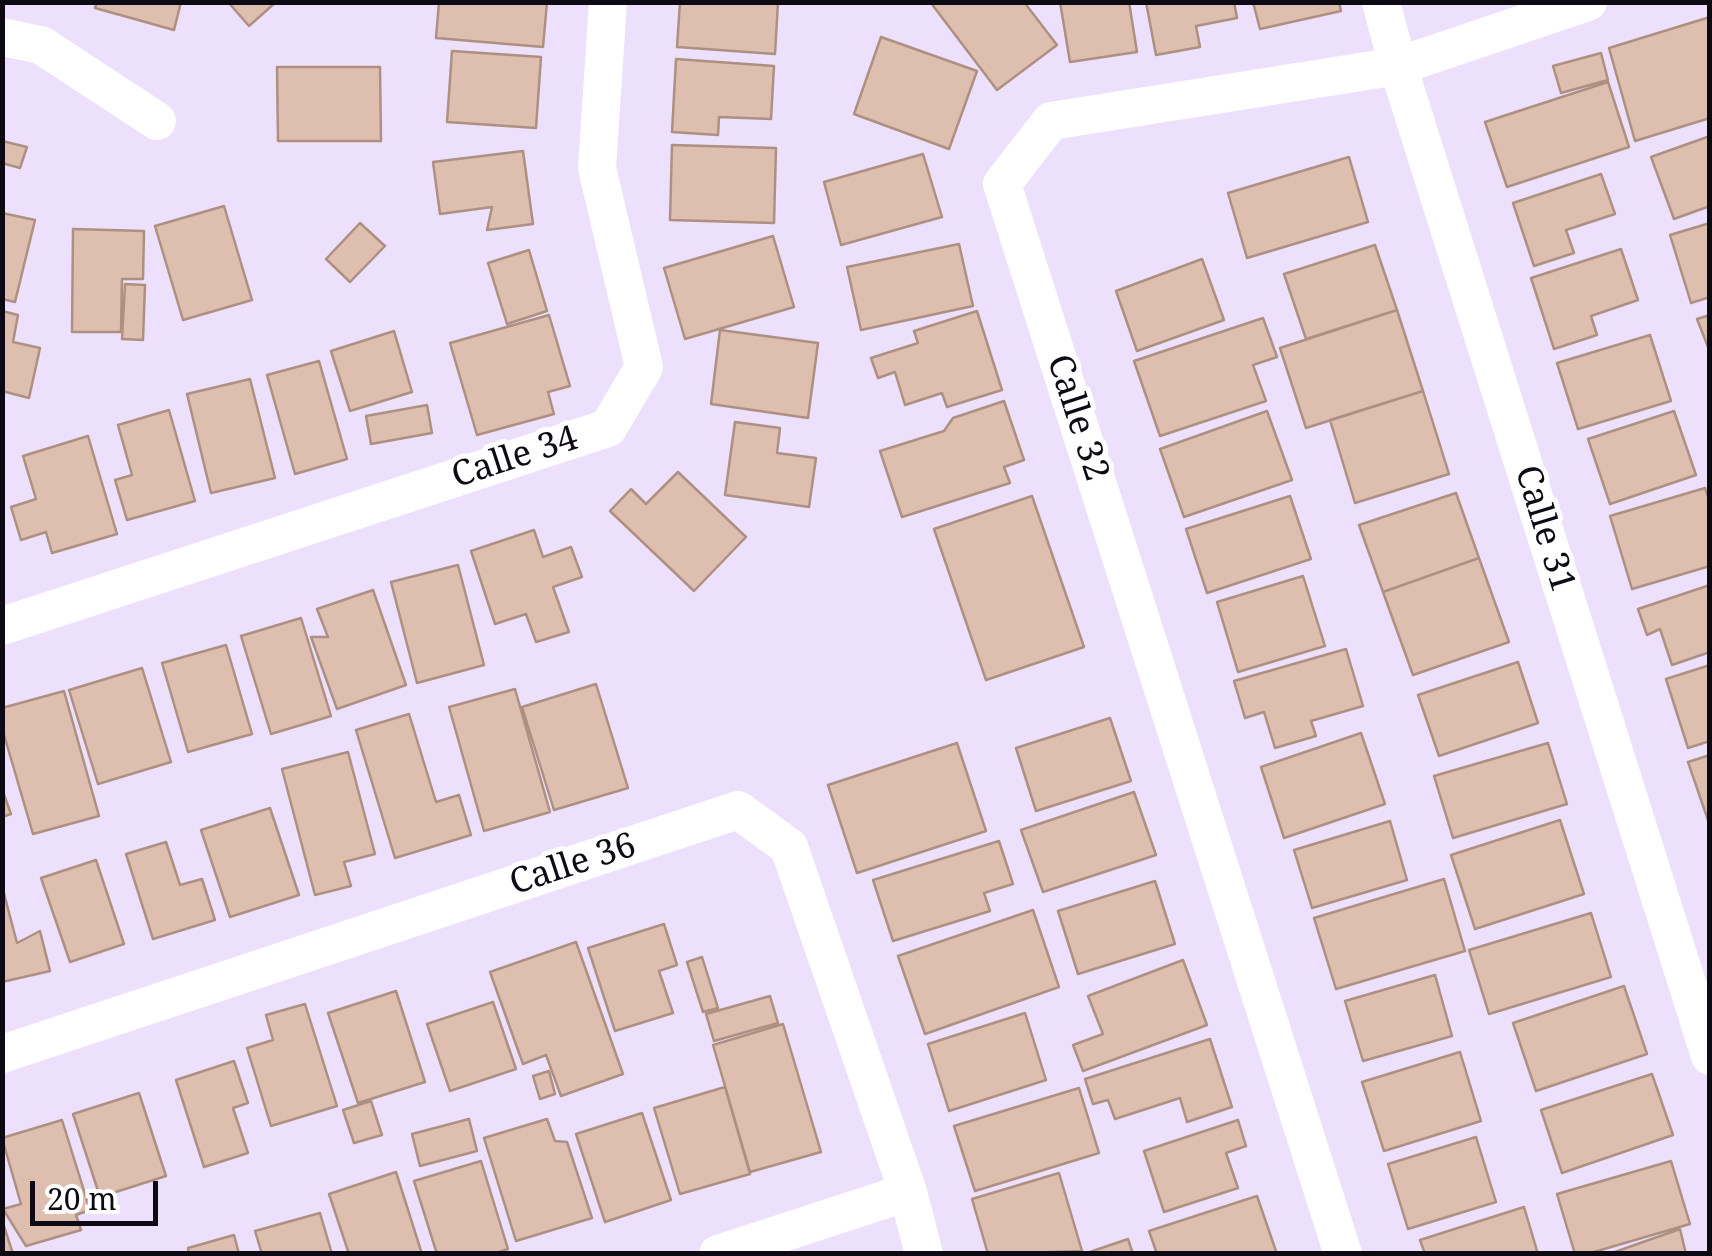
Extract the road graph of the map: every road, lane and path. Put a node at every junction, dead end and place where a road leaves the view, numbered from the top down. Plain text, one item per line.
1 (608, 2) edge
2 (1381, 2) edge
3 (1588, 2) edge
4 (2, 37) edge
5 (1398, 66) junction
6 (157, 121) dead end
7 (2, 626) edge
8 (2, 1054) edge
9 (1710, 1056) edge
10 (908, 1192) junction
11 (718, 1254) edge
12 (924, 1254) edge
13 (1344, 1254) edge

1 - 7 street, Calle 34
2 - 5 street, Calle 31
3 - 5 street, Calle 32
4 - 6 street
5 - 9 street, Calle 31
5 - 13 street, Calle 32
8 - 10 street, Calle 36
10 - 11 street
10 - 12 street, Calle 36

